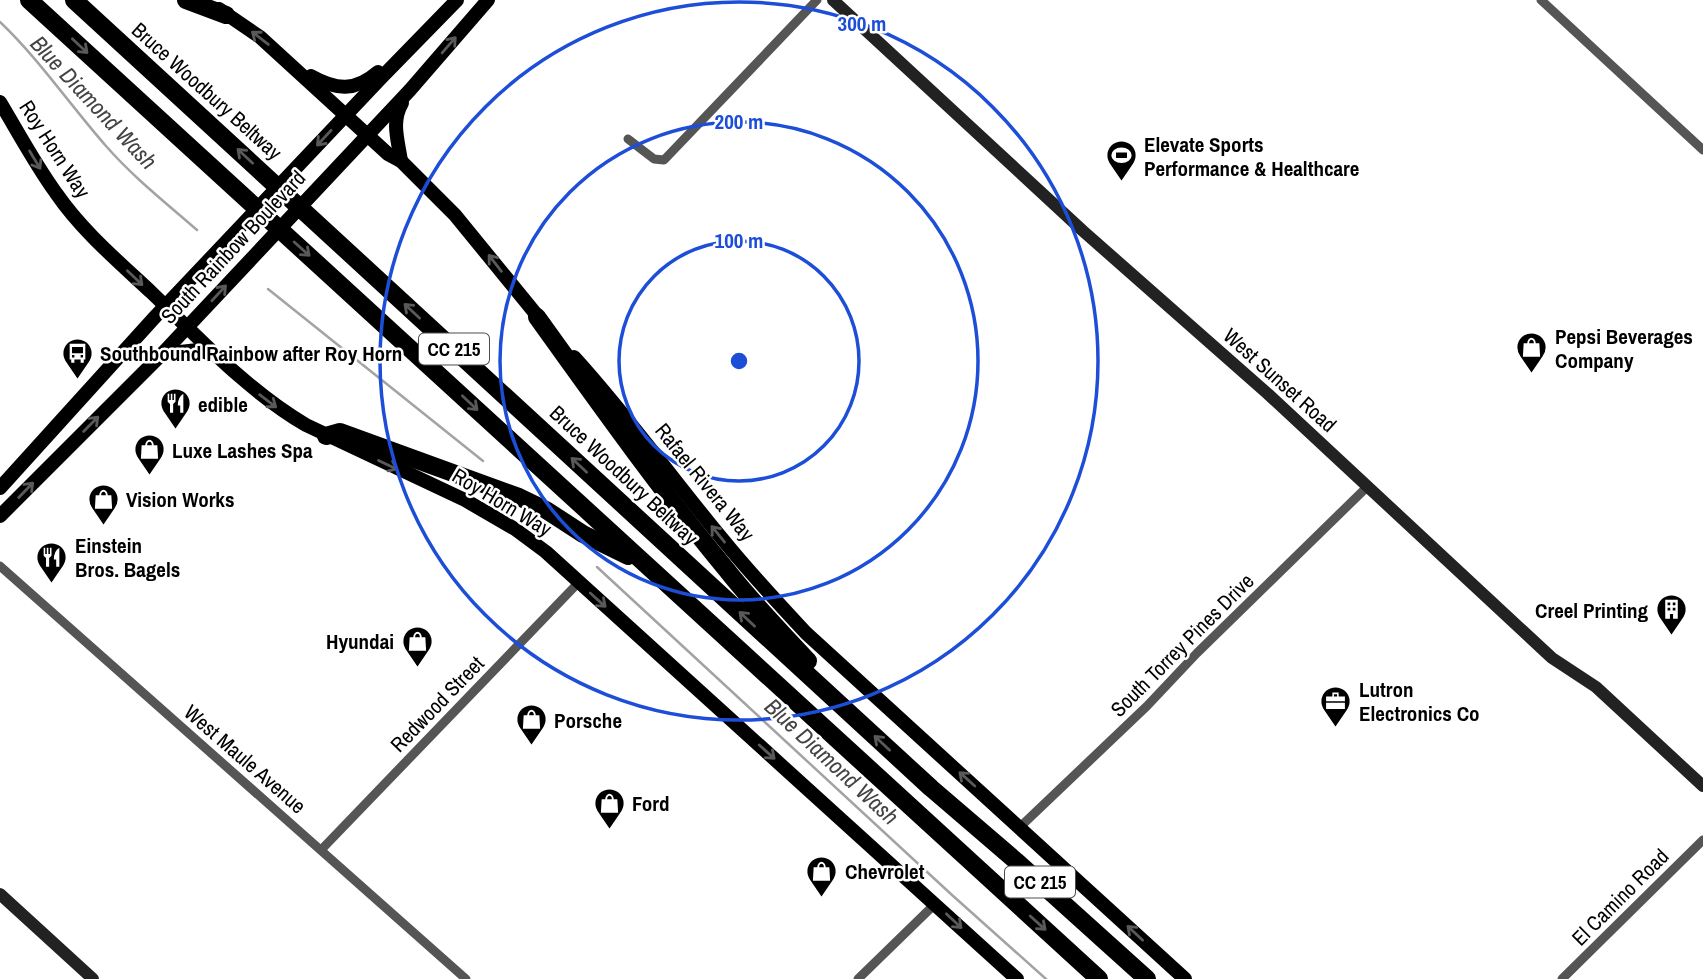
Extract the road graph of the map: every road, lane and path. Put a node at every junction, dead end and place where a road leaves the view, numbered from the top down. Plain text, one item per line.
1 (29, 0) edge
2 (74, 0) edge
3 (186, 0) edge
4 (207, 0) edge
5 (488, 0) edge
6 (817, 0) edge
7 (833, 0) edge
8 (1541, 0) edge
9 (452, 5) edge
10 (226, 15) junction
11 (291, 65) junction
12 (410, 90) junction
13 (0, 102) edge
14 (346, 115) junction
15 (368, 135) junction
16 (628, 139) dead end
17 (1703, 150) edge
18 (401, 161) junction
19 (165, 306) junction
20 (537, 317) junction
21 (187, 327) junction
22 (162, 354) junction
23 (218, 356) junction
24 (326, 436) junction
25 (1368, 486) junction
26 (0, 488) edge
27 (0, 516) edge
28 (644, 563) junction
29 (0, 566) edge
30 (579, 582) junction
31 (833, 698) junction
32 (1703, 786) edge
33 (1020, 827) junction
34 (1703, 840) edge
35 (321, 850) junction
36 (0, 894) edge
37 (935, 904) junction
38 (93, 979) edge
39 (467, 979) edge
40 (858, 979) edge
41 (1017, 979) edge
42 (1099, 979) edge
43 (1147, 979) edge
44 (1185, 979) edge
45 (1562, 979) edge

1 -> 28 highway, CC 215
31 -> 2 highway, Bruce Woodbury Beltway / CC 215
3 - 10 highway
4 - 10 main road, Rafael Rivera Way
12 -> 5 main road, South Rainbow Boulevard
6 - 16 street
7 - 25 main road, West Sunset Road
8 - 17 street
9 - 11 main road
9 - 14 main road, South Rainbow Boulevard
11 -> 10 main road, Rafael Rivera Way
11 - 14 main road, Rafael Rivera Way
12 - 15 main road, South Rainbow Boulevard
12 - 18 main road
13 -> 19 main road, Roy Horn Way
14 - 15 main road, Rafael Rivera Way
14 -> 19 main road, South Rainbow Boulevard
15 - 18 main road, Rafael Rivera Way
21 -> 15 main road, South Rainbow Boulevard
20 -> 18 main road, Rafael Rivera Way
19 - 21 main road, Roy Horn Way
19 - 26 main road, South Rainbow Boulevard
20 - 31 highway
33 -> 20 main road, Rafael Rivera Way
21 - 22 main road, South Rainbow Boulevard
21 - 23 main road, Roy Horn Way
22 - 23 main road
27 -> 22 main road, South Rainbow Boulevard
23 -> 24 main road, Roy Horn Way
24 - 28 highway
24 -> 30 main road, Roy Horn Way
25 - 32 main road, West Sunset Road
25 - 33 street, South Torrey Pines Drive
28 -> 42 highway, CC 215
29 - 35 street, West Maule Avenue
30 - 35 street, Redwood Street
30 -> 37 main road, Roy Horn Way
43 -> 31 highway, Bruce Woodbury Beltway / CC 215
44 -> 33 main road, Rafael Rivera Way
34 - 45 street, El Camino Road
35 - 39 street, West Maule Avenue
36 - 38 main road
37 - 40 street
37 -> 41 main road, Roy Horn Way

